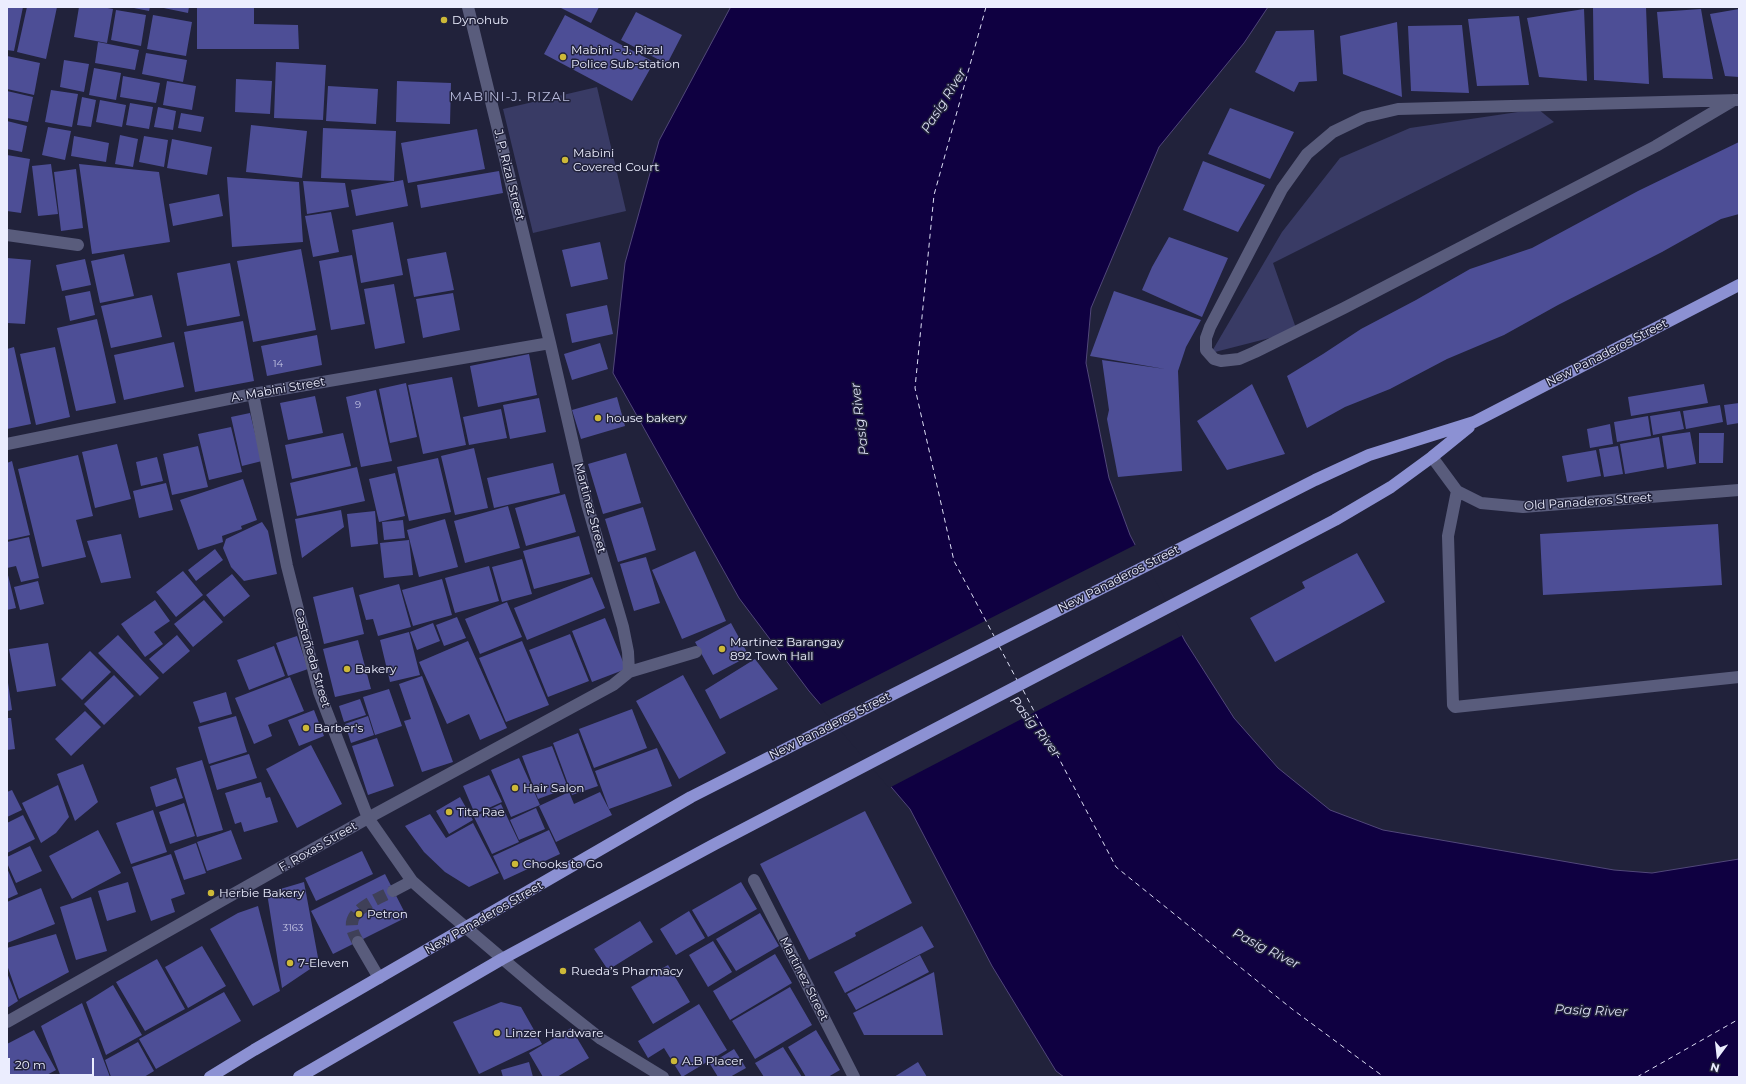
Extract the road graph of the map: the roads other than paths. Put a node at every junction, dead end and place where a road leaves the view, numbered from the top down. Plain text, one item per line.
1 (468, 7) edge
2 (1736, 100) edge
3 (7, 235) edge
4 (78, 245) dead end
5 (1739, 285) edge
6 (550, 343) junction
7 (253, 394) junction
8 (1474, 422) junction
9 (7, 444) edge
10 (1432, 457) junction
11 (1739, 490) edge
12 (1457, 491) junction
13 (696, 652) dead end
14 (629, 672) junction
15 (1739, 677) edge
16 (368, 818) junction
17 (754, 880) dead end
18 (412, 881) junction
19 (394, 890) tunnel mouth
20 (466, 928) junction
21 (358, 942) tunnel mouth
22 (502, 959) junction
23 (379, 978) junction
24 (7, 1022) edge
25 (210, 1077) edge
26 (299, 1077) edge
27 (663, 1077) edge
28 (854, 1077) edge

1 - 6 street, J. P. Rizal Street
2 - 2 street
3 - 4 street
5 - 8 main road, New Panaderos Street
6 - 7 street, A. Mabini Street
6 - 14 street, Martinez Street
7 - 9 street, A. Mabini Street
7 - 16 street, Castañeda Street
8 - 10 main road, New Panaderos Street
8 - 20 main road, New Panaderos Street
10 - 12 street, Old Panaderos Street
10 - 22 main road, New Panaderos Street
11 - 12 street, Old Panaderos Street
12 - 15 street
13 - 14 street
14 - 16 street, F. Roxas Street
16 - 18 street, Castañeda Street
16 - 24 street, F. Roxas Street
17 - 28 street, Martinez Street
18 - 19 street
18 - 20 street, Castañeda Street
20 - 22 street, Castañeda Street
20 - 23 main road, New Panaderos Street
21 - 23 street
22 - 26 main road, New Panaderos Street
22 - 27 street, Castañeda Street
23 - 25 main road, New Panaderos Street

